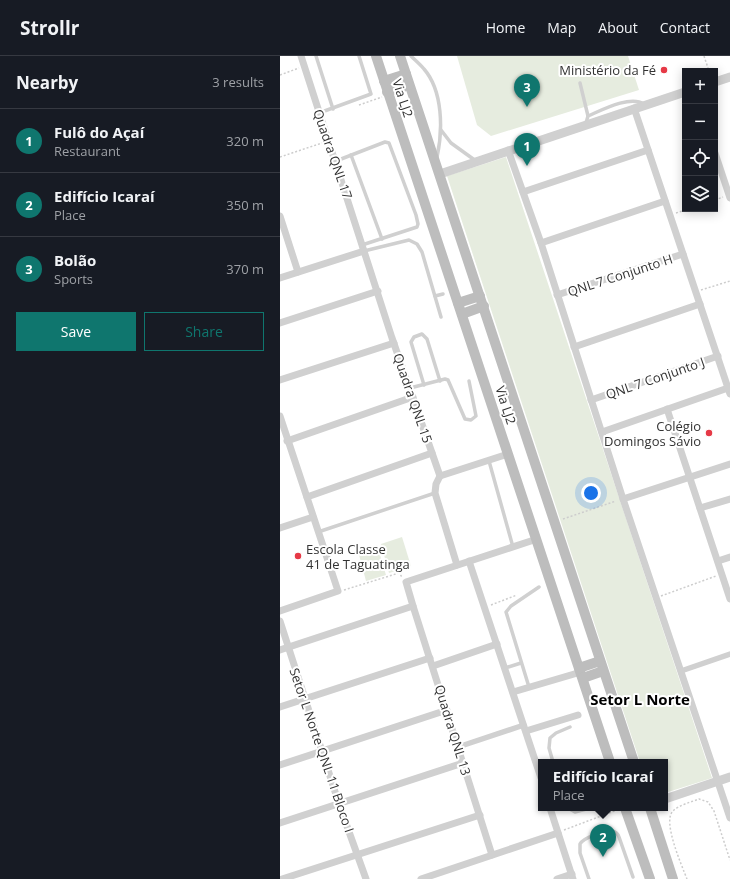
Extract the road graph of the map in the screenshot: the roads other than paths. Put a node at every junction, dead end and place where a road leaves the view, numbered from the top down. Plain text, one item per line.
1 (301, 56) edge
2 (316, 56) edge
3 (359, 56) edge
4 (376, 56) edge
5 (400, 56) edge
6 (411, 56) edge
7 (406, 74) junction
8 (730, 77) edge
9 (384, 81) junction
10 (718, 81) edge
11 (580, 83) dead end
12 (409, 85) junction
13 (387, 92) junction
14 (682, 93) edge
15 (645, 104) junction
16 (634, 108) junction
17 (333, 109) junction
18 (319, 113) junction
19 (587, 120) junction
20 (441, 130) junction
21 (508, 150) junction
22 (648, 150) junction
23 (351, 155) junction
24 (336, 161) junction
25 (477, 161) junction
26 (435, 162) junction
27 (718, 162) edge
28 (440, 174) junction
29 (523, 192) junction
30 (730, 198) edge
31 (665, 201) junction
32 (280, 216) edge
33 (282, 231) edge
34 (382, 239) junction
35 (541, 244) junction
36 (363, 248) junction
37 (684, 254) junction
38 (298, 272) junction
39 (280, 278) edge
40 (378, 291) junction
41 (443, 294) dead end
42 (557, 295) junction
43 (435, 296) junction
44 (480, 296) junction
45 (458, 303) junction
46 (700, 304) junction
47 (484, 306) junction
48 (462, 314) junction
49 (441, 317) dead end
50 (280, 323) edge
51 (394, 343) junction
52 (574, 347) junction
53 (718, 356) junction
54 (727, 375) edge
55 (280, 380) edge
56 (440, 381) junction
57 (469, 381) dead end
58 (424, 385) junction
59 (410, 388) junction
60 (729, 391) edge
61 (413, 396) junction
62 (591, 400) junction
63 (667, 409) junction
64 (280, 416) edge
65 (602, 432) junction
66 (287, 441) junction
67 (432, 453) junction
68 (508, 454) junction
69 (488, 460) junction
70 (730, 464) edge
71 (440, 476) junction
72 (690, 478) junction
73 (435, 493) junction
74 (307, 497) junction
75 (730, 499) edge
76 (621, 500) junction
77 (700, 508) junction
78 (313, 517) junction
79 (280, 528) edge
80 (318, 532) junction
81 (536, 539) junction
82 (513, 547) junction
83 (730, 557) edge
84 (469, 561) junction
85 (718, 561) junction
86 (457, 565) junction
87 (539, 587) dead end
88 (730, 599) edge
89 (413, 606) junction
90 (280, 611) edge
91 (280, 620) edge
92 (497, 644) junction
93 (284, 649) edge
94 (730, 654) edge
95 (430, 658) junction
96 (521, 663) junction
97 (433, 666) junction
98 (602, 666) junction
99 (505, 668) junction
100 (681, 671) junction
101 (581, 673) junction
102 (529, 687) junction
103 (513, 692) junction
104 (304, 699) junction
105 (280, 707) edge
106 (447, 710) junction
107 (578, 715) dead end
108 (525, 728) junction
109 (570, 728) dead end
110 (458, 747) junction
111 (322, 751) junction
112 (552, 759) edge
113 (609, 759) edge
114 (633, 759) edge
115 (463, 763) junction
116 (280, 765) edge
117 (538, 769) edge
118 (730, 777) edge
119 (717, 781) junction
120 (668, 798) edge
121 (339, 804) junction
122 (551, 811) edge
123 (625, 811) edge
124 (651, 811) edge
125 (480, 815) junction
126 (730, 818) edge
127 (280, 823) edge
128 (558, 832) junction
129 (357, 853) junction
130 (492, 855) junction
131 (572, 876) edge
132 (432, 877) edge
133 (633, 877) dead end
134 (282, 879) edge
135 (366, 879) edge
136 (421, 879) edge
137 (556, 879) edge
138 (589, 879) edge
139 (650, 879) edge
140 (673, 879) edge

1 - 18 street, Quadra QNL 17
2 - 17 lane
3 - 17 lane
4 - 9 main road, Via LJ2
5 - 7 main road, Via LJ2
6 - 20 lane
7 - 9 main road
7 - 12 main road, Via LJ2
8 - 10 street
9 - 13 main road, Via LJ2
11 - 19 lane
12 - 13 main road
12 - 26 main road, Via LJ2
13 - 45 main road, Via LJ2
14 - 15 street
15 - 16 street
15 - 19 lane
16 - 19 street
16 - 22 street
17 - 18 lane
18 - 24 street, Quadra QNL 17
19 - 21 street
20 - 25 lane
20 - 26 lane
21 - 25 street
21 - 29 street
22 - 29 street
22 - 31 street
23 - 24 lane
23 - 34 lane
23 - 34 lane
24 - 36 street, Quadra QNL 17
25 - 28 street
26 - 28 main road, Via LJ2
27 - 30 street
28 - 44 main road, Via LJ2
29 - 35 street
31 - 35 street
31 - 37 street
32 - 33 street
33 - 38 street
34 - 36 lane
35 - 42 street
36 - 38 street
36 - 40 street, Quadra QNL 15
36 - 43 lane
37 - 42 street, QNL 7 Conjunto H
37 - 46 street
38 - 39 street
40 - 50 street
40 - 51 street, Quadra QNL 15
41 - 43 lane
42 - 52 street
43 - 49 lane
44 - 45 main road
44 - 47 main road, Via LJ2
45 - 48 main road, Via LJ2
46 - 52 street
46 - 53 street
47 - 48 main road
47 - 98 main road, Via LJ2
48 - 68 main road, Via LJ2
51 - 55 street
51 - 59 street, Quadra QNL 15
52 - 62 street
53 - 54 street
53 - 62 street, QNL 7 Conjunto J
54 - 60 street
56 - 57 lane
56 - 58 lane
56 - 58 lane
58 - 59 lane
59 - 61 street, Quadra QNL 15
60 - 63 street
61 - 66 street
61 - 67 street, Quadra QNL 15
62 - 65 street
63 - 65 street
63 - 72 street
64 - 66 street
65 - 76 street
66 - 74 street
67 - 71 street, Quadra QNL 15
67 - 74 street
68 - 69 street
68 - 81 main road, Via LJ2
69 - 71 street
69 - 82 lane
70 - 72 street
71 - 73 street
72 - 76 street
72 - 77 street
73 - 80 lane
73 - 86 street
74 - 78 street
75 - 77 street
76 - 100 street
77 - 85 street
78 - 79 street
78 - 80 street
80 - 90 street
81 - 82 street
81 - 101 main road, Via LJ2
82 - 84 street
83 - 85 street
84 - 86 street
84 - 92 street
85 - 88 street
86 - 89 street, Quadra QNL 13
87 - 96 lane
89 - 93 street
89 - 95 street, Quadra QNL 13
91 - 93 street, Setor L Norte QNL 11 Bloco I
92 - 97 street
92 - 99 street
93 - 104 street, Setor L Norte QNL 11 Bloco I
94 - 100 street
95 - 97 street, Quadra QNL 13
95 - 104 street
96 - 99 lane
96 - 102 lane
97 - 106 street, Quadra QNL 13
98 - 101 main road
98 - 114 main road, Via LJ2
99 - 103 street
100 - 119 street
101 - 102 street
101 - 113 main road, Via LJ2
102 - 103 street
103 - 108 street
104 - 105 street
104 - 111 street, Setor L Norte QNL 11 Bloco I
106 - 110 street, Quadra QNL 13
106 - 111 street
107 - 108 street
108 - 110 street
108 - 117 street
109 - 112 lane
110 - 115 street, Quadra QNL 13
111 - 116 street
111 - 121 street, Setor L Norte QNL 11 Bloco I
115 - 121 street
115 - 125 street, Quadra QNL 13
118 - 119 street
119 - 120 street
119 - 126 street
121 - 127 street
121 - 129 street, Setor L Norte QNL 11 Bloco I
122 - 128 street
123 - 139 main road
124 - 140 main road
125 - 129 street
125 - 130 street, Quadra QNL 13
128 - 130 street
128 - 131 street
129 - 134 street
129 - 135 street, Setor L Norte QNL 11 Bloco I
130 - 132 street
131 - 137 street
132 - 136 street
133 - 138 lane

